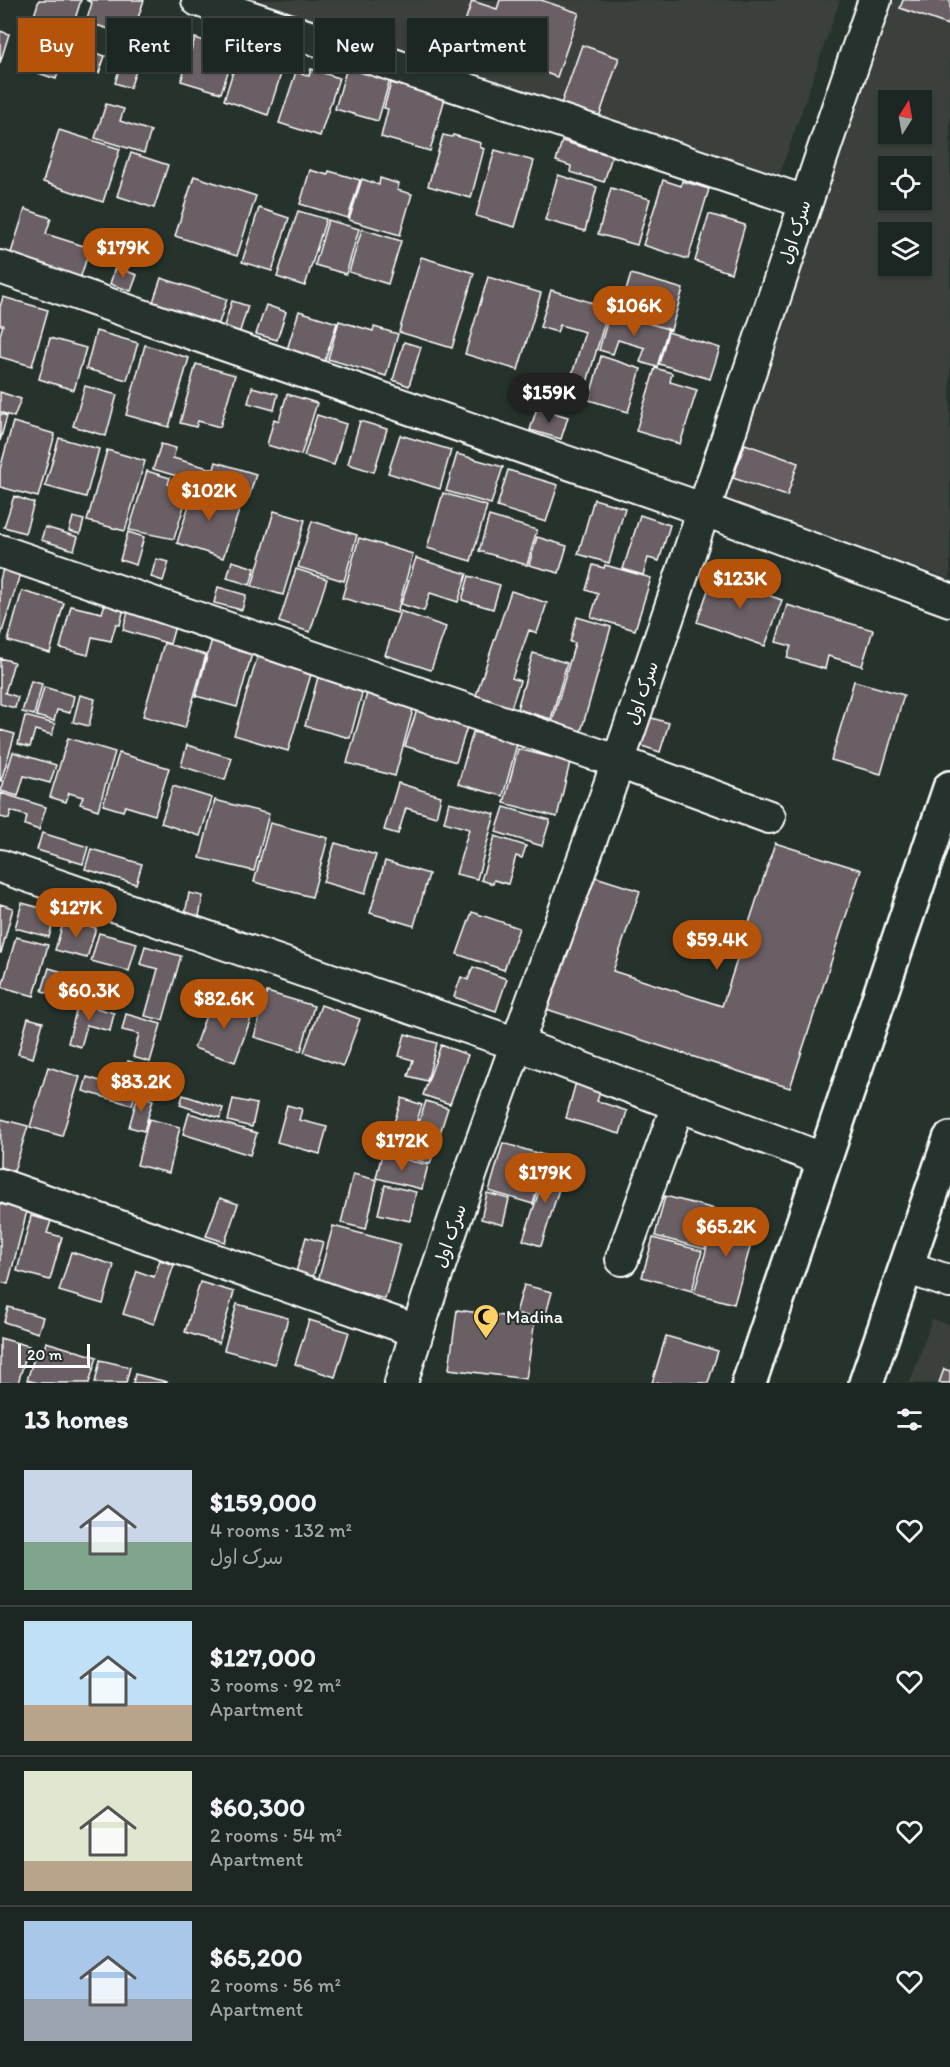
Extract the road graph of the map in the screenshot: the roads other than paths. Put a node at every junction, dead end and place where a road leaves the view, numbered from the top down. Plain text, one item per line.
1 (198, 0) edge
2 (875, 0) edge
3 (805, 202) junction
4 (0, 267) edge
5 (705, 510) junction
6 (0, 551) edge
7 (950, 600) edge
8 (619, 762) junction
9 (950, 788) edge
10 (769, 817) dead end
11 (0, 866) edge
12 (517, 1044) junction
13 (678, 1105) junction
14 (950, 1139) edge
15 (825, 1160) junction
16 (0, 1185) edge
17 (622, 1259) dead end
18 (906, 1267) junction
19 (950, 1282) edge
20 (417, 1331) junction
21 (400, 1383) edge
22 (749, 1383) edge
23 (866, 1383) edge

1 - 3 street
2 - 3 street, سرک‌ اول
3 - 5 street, سرک‌ اول
4 - 5 street
5 - 7 street
5 - 8 street, سرک‌ اول
6 - 8 street
8 - 10 street
8 - 12 street, سرک‌ اول
9 - 15 main road
11 - 12 street
12 - 13 street
12 - 20 street, سرک‌ اول
13 - 15 street
13 - 17 street
14 - 18 main road
15 - 22 main road
16 - 20 street
18 - 19 street
18 - 23 main road
20 - 21 street, سرک‌ اول

